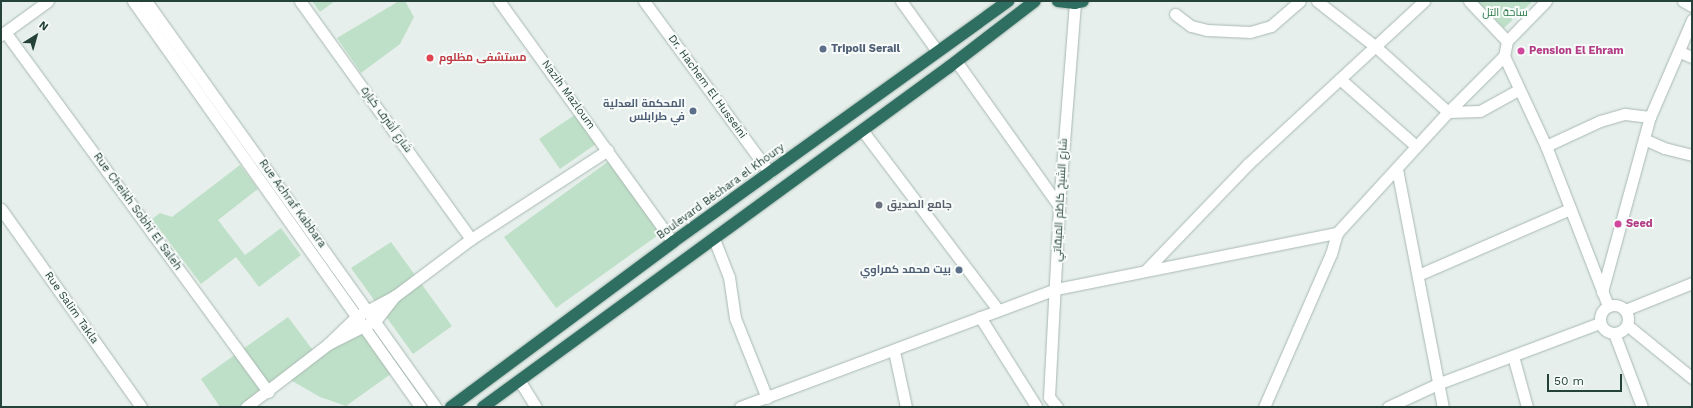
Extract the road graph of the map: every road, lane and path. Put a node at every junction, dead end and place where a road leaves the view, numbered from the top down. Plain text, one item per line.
1 (48, 1) edge
2 (133, 1) edge
3 (146, 1) edge
4 (300, 1) edge
5 (499, 1) edge
6 (644, 1) edge
7 (901, 1) edge
8 (1008, 1) edge
9 (1035, 1) edge
10 (1058, 1) edge
11 (1300, 1) edge
12 (1424, 1) edge
13 (1469, 1) edge
14 (1546, 1) edge
15 (1683, 1) edge
16 (1079, 2) edge
17 (1318, 2) edge
18 (1692, 6) edge
19 (1175, 14) dead end
20 (1692, 20) edge
21 (3, 33) edge
22 (1507, 42) junction
23 (1376, 47) junction
24 (937, 51) junction
25 (1680, 52) junction
26 (1504, 56) junction
27 (1692, 57) edge
28 (956, 61) junction
29 (1340, 79) junction
30 (1518, 90) junction
31 (1448, 112) junction
32 (1650, 117) junction
33 (862, 130) junction
34 (1644, 139) junction
35 (1416, 146) junction
36 (1546, 146) junction
37 (608, 150) junction
38 (1692, 155) edge
39 (1397, 169) junction
40 (770, 173) junction
41 (1059, 206) junction
42 (1, 209) edge
43 (1570, 209) junction
44 (1337, 233) junction
45 (472, 239) junction
46 (714, 239) junction
47 (673, 242) junction
48 (1146, 270) junction
49 (1418, 275) junction
50 (1692, 283) edge
51 (1056, 289) junction
52 (1602, 292) junction
53 (395, 296) junction
54 (1608, 306) junction
55 (368, 308) junction
56 (998, 310) junction
57 (1625, 310) junction
58 (356, 316) junction
59 (980, 317) junction
60 (376, 320) junction
61 (1600, 323) junction
62 (1627, 325) junction
63 (364, 327) junction
64 (1614, 334) junction
65 (328, 344) junction
66 (894, 351) junction
67 (1513, 356) junction
68 (1692, 378) edge
69 (519, 380) junction
70 (1440, 383) junction
71 (268, 392) junction
72 (1049, 397) junction
73 (767, 398) junction
74 (1035, 406) edge
75 (141, 407) edge
76 (246, 407) edge
77 (420, 407) edge
78 (436, 407) edge
79 (451, 407) edge
80 (483, 407) edge
81 (536, 407) edge
82 (740, 407) edge
83 (906, 407) edge
84 (1057, 407) edge
85 (1264, 407) edge
86 (1388, 407) edge
87 (1443, 407) edge
88 (1527, 407) edge
89 (1642, 407) edge

1 - 21 street
2 - 58 street, Rue Achraf Kabbara
3 - 55 street, Rue Achraf Kabbara
4 - 45 street, شارع أشرف كبارة
5 - 37 street, Nazih Mazloum
6 - 40 street, Dr. Hachem El Husseini
7 - 24 street
8 - 24 highway, Boulevard Béchara el Khoury
9 - 28 highway
10 - 16 highway
11 - 19 street
12 - 23 street
13 - 22 street
14 - 22 street
15 - 18 street
16 - 41 street, شارع الشيخ كاظم الميقاتي
17 - 23 street
20 - 25 street
21 - 71 street, Rue Cheikh Sobhi El Saleh
22 - 26 street
23 - 29 street
23 - 31 street
24 - 40 highway, Boulevard Béchara el Khoury
25 - 27 street
25 - 32 street
26 - 30 street
26 - 31 street
28 - 33 highway
28 - 41 street
29 - 35 street
29 - 48 street
30 - 31 street
30 - 36 street
31 - 35 street
32 - 34 street
32 - 36 street
33 - 46 highway
33 - 56 street
34 - 38 street
34 - 52 street
35 - 39 street
36 - 43 street
37 - 45 street
37 - 47 street, Nazih Mazloum
39 - 44 street
39 - 49 street
40 - 47 highway, Boulevard Béchara el Khoury
41 - 51 street, شارع الشيخ كاظم الميقاتي
42 - 75 street, Rue Salim Takla
43 - 49 street
43 - 52 street
44 - 48 street
44 - 85 street
45 - 53 street
46 - 69 highway
46 - 73 street
47 - 79 highway, Boulevard Béchara el Khoury
48 - 51 street
49 - 70 street
50 - 57 street
51 - 56 street
51 - 72 street, شارع الشيخ كاظم الميقاتي
52 - 54 street
53 - 55 street
53 - 60 street
54 - 57 street
54 - 61 street
55 - 58 street
55 - 60 street, Rue Achraf Kabbara
56 - 59 street
57 - 62 street
58 - 63 street, Rue Achraf Kabbara
58 - 65 street
59 - 66 street
59 - 74 street
60 - 63 street
60 - 78 street, Rue Achraf Kabbara
61 - 64 street
61 - 67 street
62 - 64 street
62 - 68 street
63 - 65 street
63 - 77 street, Rue Achraf Kabbara
64 - 89 street
65 - 71 street
66 - 73 street
66 - 83 street
67 - 70 street
67 - 88 street
69 - 80 highway
69 - 81 street
70 - 86 street
70 - 87 street
71 - 76 street
72 - 74 street
72 - 84 street
73 - 82 street

